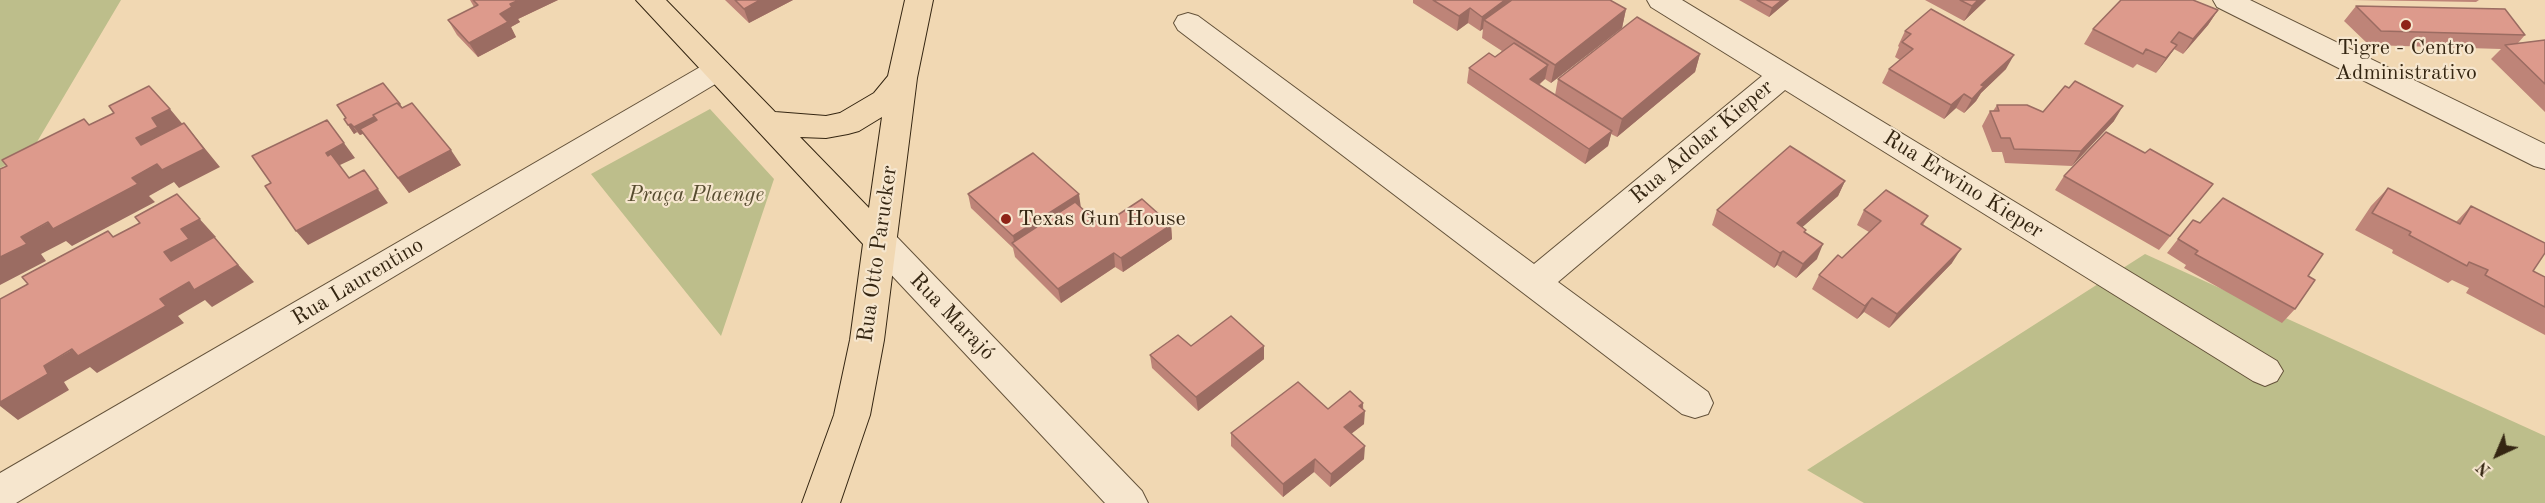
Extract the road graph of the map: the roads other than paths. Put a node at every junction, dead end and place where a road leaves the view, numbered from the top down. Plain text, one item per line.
1 (650, 0) edge
2 (919, 0) edge
3 (1661, 0) edge
4 (2227, 0) edge
5 (1188, 23) dead end
6 (717, 70) junction
7 (1783, 75) junction
8 (902, 78) junction
9 (765, 121) junction
10 (2545, 158) edge
11 (880, 242) junction
12 (1534, 283) junction
13 (2265, 371) dead end
14 (1695, 403) dead end
15 (0, 494) edge
16 (821, 503) edge
17 (1129, 503) edge

1 - 6 main road, Rua Marajó
2 - 8 main road, Rua Otto Parucker
3 - 7 street, Rua Erwino Kieper
4 - 10 street
5 - 12 street
6 - 9 main road, Rua Marajó
6 - 15 street, Rua Laurentino
7 - 12 street, Rua Adolar Kieper
7 - 13 street, Rua Erwino Kieper
8 - 9 main road
8 - 11 main road, Rua Otto Parucker
9 - 11 main road, Rua Marajó
11 - 16 main road, Rua Otto Parucker
11 - 17 street, Rua Marajó
12 - 14 street

